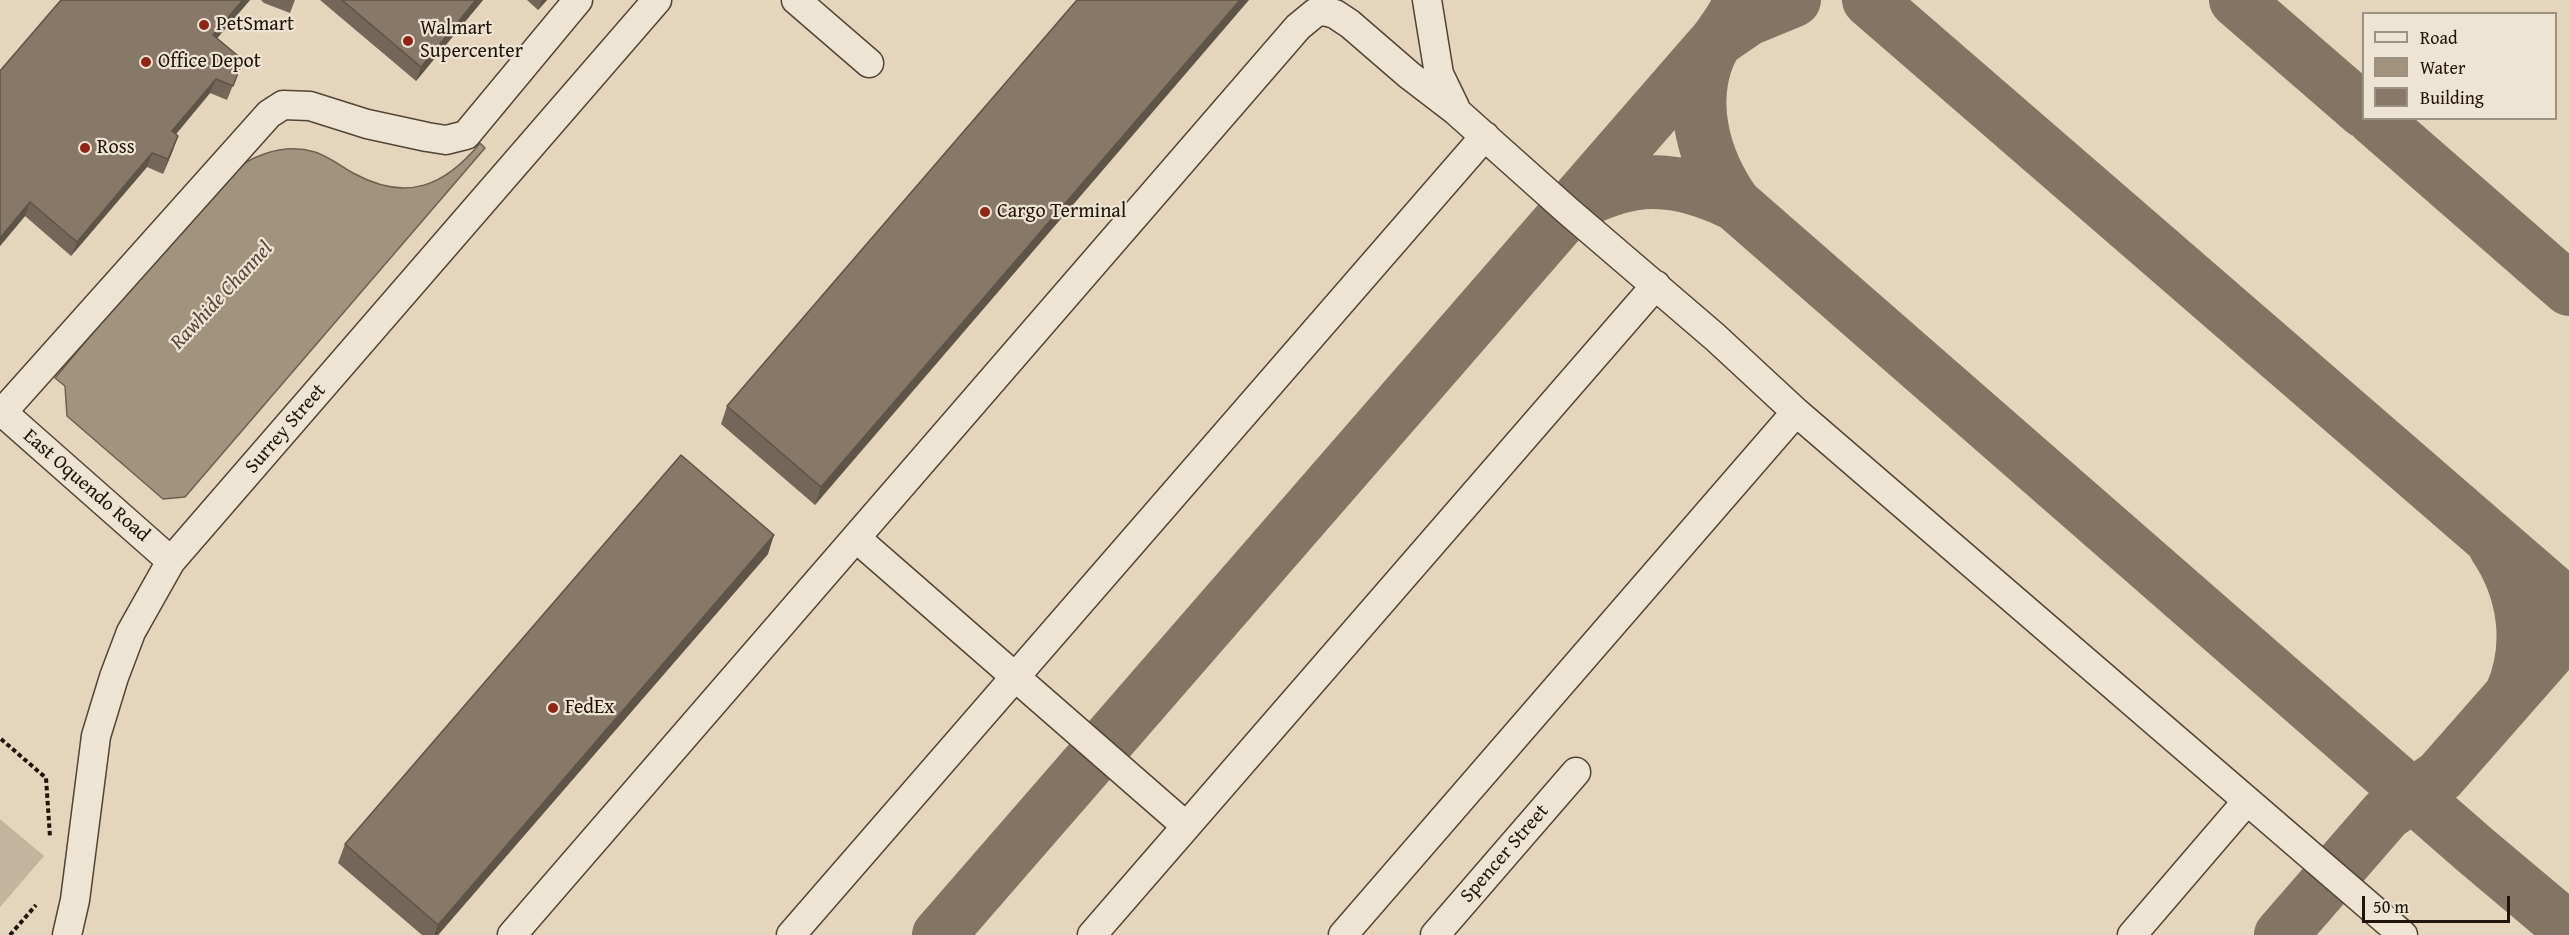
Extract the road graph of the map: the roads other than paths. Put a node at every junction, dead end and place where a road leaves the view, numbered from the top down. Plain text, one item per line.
1 (578, 0) edge
2 (657, 0) edge
3 (796, 0) edge
4 (1427, 0) edge
5 (868, 63) dead end
6 (1456, 111) junction
7 (1485, 136) junction
8 (1656, 285) junction
9 (1, 412) edge
10 (1796, 412) junction
11 (856, 537) junction
12 (171, 561) junction
13 (1015, 677) junction
14 (1576, 772) dead end
15 (2247, 801) junction
16 (1186, 826) junction
17 (67, 935) edge
18 (512, 935) edge
19 (791, 935) edge
20 (1092, 935) edge
21 (1343, 935) edge
22 (1435, 935) edge
23 (2132, 935) edge
24 (2403, 935) edge

1 - 9 street
2 - 12 street, Surrey Street
3 - 5 street
4 - 6 street
6 - 7 street
6 - 11 street
7 - 8 street
7 - 13 street
8 - 10 street
8 - 16 street
9 - 12 street, East Oquendo Road
10 - 15 street
10 - 21 street
11 - 13 street
11 - 18 street
12 - 17 street, Surrey Street
13 - 16 street
13 - 19 street
14 - 22 street, Spencer Street
15 - 23 street
15 - 24 street
16 - 20 street

